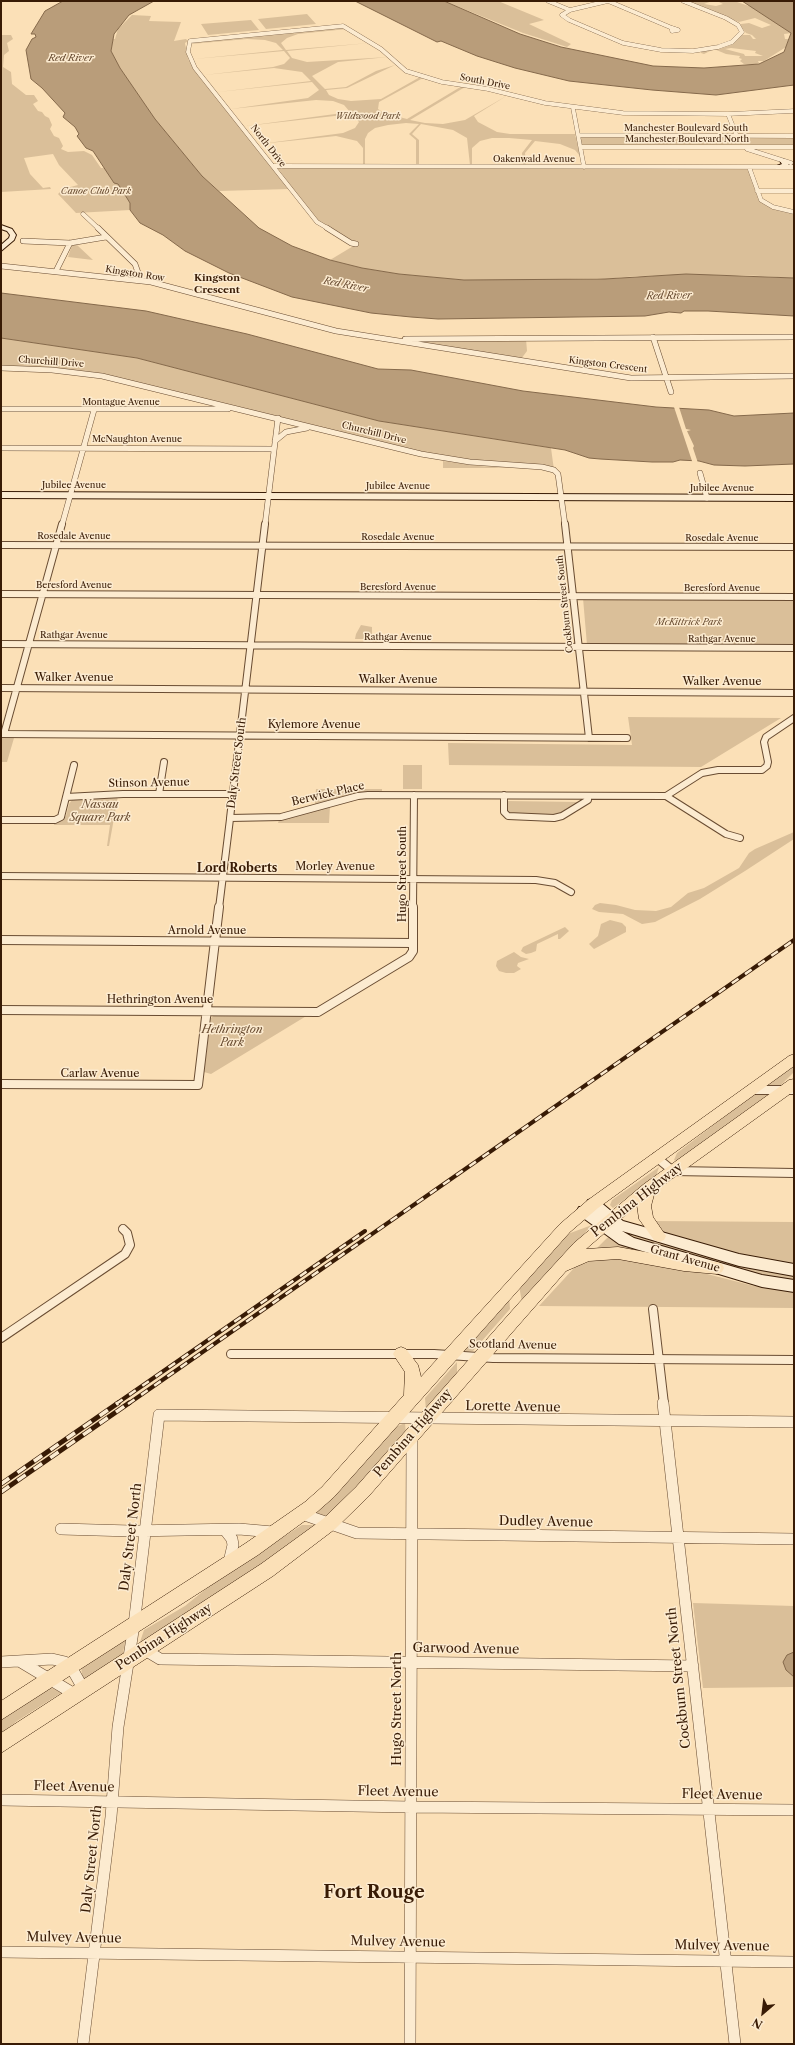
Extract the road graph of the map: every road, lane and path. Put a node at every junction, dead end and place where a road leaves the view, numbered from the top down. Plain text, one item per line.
1 (548, 1) edge
2 (608, 1) edge
3 (683, 1) edge
4 (570, 10) junction
5 (672, 28) dead end
6 (190, 41) joint
7 (573, 108) junction
8 (794, 111) edge
9 (728, 114) junction
10 (578, 135) junction
11 (737, 136) junction
12 (794, 136) edge
13 (581, 147) junction
14 (743, 147) junction
15 (794, 147) edge
16 (783, 161) junction
17 (274, 166) junction
18 (794, 166) edge
19 (584, 167) junction
20 (749, 167) junction
21 (779, 167) junction
22 (757, 191) junction
23 (794, 191) edge
24 (794, 212) edge
25 (83, 214) dead end
26 (1, 227) edge
27 (106, 237) junction
28 (23, 241) dead end
29 (70, 243) junction
30 (356, 244) dead end
31 (1, 249) edge
32 (1, 266) edge
33 (56, 271) junction
34 (141, 281) junction
35 (653, 337) junction
36 (794, 337) edge
37 (475, 338) junction
38 (381, 339) junction
39 (469, 353) junction
40 (1, 368) edge
41 (794, 376) edge
42 (668, 379) junction
43 (671, 392) dead end
44 (193, 397) junction
45 (1, 409) edge
46 (241, 409) junction
47 (94, 410) junction
48 (186, 410) junction
49 (278, 418) junction
50 (318, 429) junction
51 (275, 440) junction
52 (1, 448) edge
53 (82, 448) junction
54 (274, 449) junction
55 (554, 470) joint
56 (700, 473) dead end
57 (1, 495) edge
58 (70, 495) junction
59 (268, 496) junction
60 (561, 497) junction
61 (707, 498) junction
62 (794, 498) edge
63 (1, 544) edge
64 (57, 545) junction
65 (262, 545) junction
66 (567, 547) junction
67 (794, 547) edge
68 (1, 594) edge
69 (43, 594) junction
70 (258, 596) junction
71 (574, 596) junction
72 (794, 597) edge
73 (1, 644) edge
74 (29, 644) junction
75 (251, 645) junction
76 (578, 647) junction
77 (794, 648) edge
78 (1, 688) edge
79 (17, 688) junction
80 (245, 690) junction
81 (584, 692) junction
82 (794, 693) edge
83 (794, 718) edge
84 (2, 734) edge
85 (240, 736) junction
86 (588, 738) junction
87 (627, 738) dead end
88 (164, 762) dead end
89 (74, 765) dead end
90 (159, 794) junction
91 (233, 794) junction
92 (414, 795) junction
93 (504, 795) junction
94 (588, 796) junction
95 (666, 796) junction
96 (66, 798) junction
97 (230, 819) junction
98 (1, 820) edge
99 (740, 838) dead end
100 (1, 876) edge
101 (223, 878) junction
102 (414, 879) junction
103 (571, 892) dead end
104 (1, 940) edge
105 (216, 942) junction
106 (413, 943) junction
107 (1, 1010) edge
108 (208, 1011) junction
109 (318, 1012) joint
110 (794, 1059) edge
111 (1, 1084) edge
112 (198, 1086) joint
113 (791, 1088) edge
114 (749, 1090) junction
115 (656, 1157) junction
116 (673, 1171) junction
117 (794, 1173) edge
118 (649, 1188) junction
119 (588, 1208) junction
120 (607, 1221) junction
121 (123, 1229) dead end
122 (659, 1236) junction
123 (718, 1268) junction
124 (557, 1270) junction
125 (794, 1270) edge
126 (794, 1286) edge
127 (510, 1287) junction
128 (653, 1308) dead end
129 (511, 1322) junction
130 (1, 1338) edge
131 (231, 1354) dead end
132 (402, 1354) junction
133 (450, 1355) junction
134 (479, 1357) junction
135 (659, 1359) junction
136 (794, 1360) edge
137 (412, 1398) junction
138 (159, 1415) joint
139 (394, 1418) junction
140 (418, 1419) junction
141 (666, 1421) junction
142 (794, 1422) edge
143 (412, 1435) junction
144 (302, 1514) junction
145 (329, 1524) junction
146 (61, 1529) dead end
147 (146, 1530) junction
148 (225, 1530) junction
149 (276, 1533) junction
150 (412, 1535) junction
151 (679, 1538) junction
152 (794, 1539) edge
153 (228, 1564) junction
154 (134, 1624) junction
155 (145, 1650) junction
156 (128, 1661) junction
157 (1, 1662) edge
158 (21, 1662) junction
159 (411, 1662) junction
160 (693, 1666) junction
161 (71, 1667) junction
162 (51, 1679) junction
163 (80, 1692) junction
164 (1, 1711) edge
165 (1, 1744) edge
166 (1, 1800) edge
167 (112, 1801) junction
168 (411, 1807) junction
169 (709, 1809) junction
170 (794, 1810) edge
171 (1, 1952) edge
172 (96, 1953) junction
173 (410, 1957) junction
174 (725, 1961) junction
175 (794, 1962) edge
176 (83, 2044) edge
177 (410, 2044) edge
178 (735, 2044) edge

1 - 4 street
2 - 4 street
2 - 5 street
3 - 4 street
6 - 7 street, South Drive
6 - 17 street, North Drive
7 - 9 street, South Drive
7 - 10 street
8 - 9 street, South Drive
9 - 11 street
10 - 11 street, Manchester Boulevard South
10 - 13 street
11 - 12 street, Manchester Boulevard South
11 - 14 street
13 - 14 street, Manchester Boulevard North
13 - 19 street
14 - 15 street, Manchester Boulevard North
14 - 16 street
16 - 18 street
16 - 21 main road
17 - 19 street, Oakenwald Avenue
17 - 30 street, North Drive
18 - 21 street, Oakenwald Avenue
19 - 20 street, Oakenwald Avenue
20 - 21 street, Oakenwald Avenue
20 - 22 street
22 - 23 street
22 - 24 street
25 - 27 street
26 - 31 main road
27 - 29 street
27 - 34 street
28 - 29 street
29 - 33 street
32 - 33 street, Kingston Row
33 - 34 street, Kingston Row
34 - 38 street, Kingston Row
35 - 36 street
35 - 37 street
35 - 42 street
37 - 38 street
37 - 39 street
38 - 39 street, Kingston Crescent
39 - 42 street, Kingston Crescent
40 - 44 street, Churchill Drive
41 - 42 street, Kingston Crescent
42 - 43 street
44 - 46 street, Churchill Drive
44 - 48 street
45 - 47 street, Montague Avenue
46 - 48 street, Montague Avenue
46 - 49 street, Churchill Drive
47 - 48 street, Montague Avenue
47 - 53 street
49 - 50 street, Churchill Drive
49 - 51 street, Daly Street South
50 - 51 street
50 - 55 street, Churchill Drive
51 - 54 street, Daly Street South
52 - 53 street, McNaughton Avenue
53 - 54 street, McNaughton Avenue
53 - 58 street
54 - 59 street, Daly Street South
55 - 60 street, Cockburn Street South
56 - 61 street
57 - 58 main road, Jubilee Avenue
58 - 59 main road, Jubilee Avenue
58 - 64 street
59 - 60 main road, Jubilee Avenue
59 - 65 street, Daly Street South
60 - 61 main road, Jubilee Avenue
60 - 66 street, Cockburn Street South
61 - 62 main road, Jubilee Avenue
63 - 64 street, Rosedale Avenue
64 - 65 street, Rosedale Avenue
64 - 69 street
65 - 66 street, Rosedale Avenue
65 - 70 street, Daly Street South
66 - 67 street, Rosedale Avenue
66 - 71 street, Cockburn Street South
68 - 69 street, Beresford Avenue
69 - 70 street, Beresford Avenue
69 - 74 street
70 - 71 street, Beresford Avenue
70 - 75 street, Daly Street South
71 - 72 street, Beresford Avenue
71 - 76 street, Cockburn Street South
73 - 74 street, Rathgar Avenue
74 - 75 street, Rathgar Avenue
74 - 79 street
75 - 76 street, Rathgar Avenue
75 - 80 street, Daly Street South
76 - 77 street, Rathgar Avenue
76 - 81 street, Cockburn Street South
78 - 79 street, Walker Avenue
79 - 80 street, Walker Avenue
79 - 84 street
80 - 81 street, Walker Avenue
80 - 85 street, Daly Street South
81 - 82 street, Walker Avenue
81 - 86 street, Cockburn Street South
83 - 95 street
84 - 85 street, Kylemore Avenue
85 - 86 street, Kylemore Avenue
85 - 91 street, Daly Street South
86 - 87 street, Kylemore Avenue
88 - 90 street
89 - 96 street
90 - 91 street, Stinson Avenue
90 - 96 street, Stinson Avenue
91 - 97 street, Daly Street South
92 - 93 street, Berwick Place
92 - 97 street, Berwick Place
92 - 102 street, Hugo Street South
93 - 94 street, Berwick Place
93 - 94 street
94 - 95 street, Berwick Place
95 - 99 street
96 - 98 street
97 - 101 street, Daly Street South
100 - 101 street, Morley Avenue
101 - 102 street, Morley Avenue
101 - 105 street, Daly Street South
102 - 103 street, Morley Avenue
102 - 106 street, Hugo Street South
104 - 105 street, Arnold Avenue
105 - 106 street, Arnold Avenue
105 - 108 street, Daly Street South
106 - 109 street, Hugo Street South
107 - 108 street, Hethrington Avenue
108 - 109 street, Hethrington Avenue
108 - 112 street, Daly Street South
110 - 114 main road, Pembina Highway
111 - 112 street, Carlaw Avenue
113 - 114 street
113 - 116 main road, Pembina Highway
114 - 115 main road, Pembina Highway
115 - 116 street
115 - 119 main road, Pembina Highway
116 - 117 street
116 - 118 main road, Pembina Highway
118 - 120 main road, Pembina Highway
118 - 122 main road
119 - 120 main road, Grant Avenue
119 - 127 main road, Pembina Highway
120 - 122 main road, Grant Avenue
120 - 123 main road, Grant Avenue
120 - 124 main road, Pembina Highway
121 - 130 street
122 - 125 main road, Grant Avenue
123 - 124 main road
123 - 126 main road, Grant Avenue
124 - 129 main road, Pembina Highway
127 - 129 main road
127 - 133 main road, Pembina Highway
128 - 135 street, Cockburn Street North
129 - 134 main road, Pembina Highway
131 - 132 street, Scotland Avenue
132 - 133 street, Scotland Avenue
132 - 137 main road
133 - 134 street, Scotland Avenue
133 - 137 main road, Pembina Highway
134 - 135 street, Scotland Avenue
134 - 140 main road, Pembina Highway
135 - 136 street, Scotland Avenue
135 - 141 street, Cockburn Street North
137 - 139 main road, Pembina Highway
137 - 140 street
138 - 139 street, Lorette Avenue
138 - 147 street, Daly Street North
139 - 140 street, Lorette Avenue
139 - 144 main road, Pembina Highway
140 - 141 street, Lorette Avenue
140 - 143 main road, Pembina Highway
141 - 142 street, Lorette Avenue
141 - 151 street, Cockburn Street North
143 - 145 main road, Pembina Highway
143 - 150 street, Hugo Street North
144 - 145 street, Dudley Avenue
144 - 149 main road, Pembina Highway
145 - 150 street, Dudley Avenue
145 - 155 main road, Pembina Highway
146 - 147 street
147 - 148 street
147 - 154 street, Daly Street North
148 - 149 street
148 - 153 street
149 - 153 main road, Pembina Highway
150 - 151 street, Dudley Avenue
150 - 159 street, Hugo Street North
151 - 152 street, Dudley Avenue
151 - 160 street, Cockburn Street North
153 - 154 main road, Pembina Highway
154 - 156 street, Daly Street North
154 - 161 main road, Pembina Highway
155 - 156 main road, Pembina Highway
155 - 159 street, Garwood Avenue
156 - 163 main road, Pembina Highway
156 - 167 street, Daly Street North
157 - 158 street
158 - 161 street
158 - 162 street
159 - 160 street, Garwood Avenue
159 - 168 street, Hugo Street North
160 - 169 street, Cockburn Street North
161 - 162 main road, Pembina Highway
161 - 163 street
162 - 163 street
162 - 164 main road, Pembina Highway
163 - 165 main road, Pembina Highway
166 - 167 street, Fleet Avenue
167 - 168 street, Fleet Avenue
167 - 172 street, Daly Street North
168 - 169 street, Fleet Avenue
168 - 173 street, Hugo Street North
169 - 170 street, Fleet Avenue
169 - 174 street, Cockburn Street North
171 - 172 street, Mulvey Avenue
172 - 173 street, Mulvey Avenue
172 - 176 street, Daly Street North
173 - 174 street, Mulvey Avenue
173 - 177 street, Hugo Street North
174 - 175 street, Mulvey Avenue
174 - 178 street, Cockburn Street North

